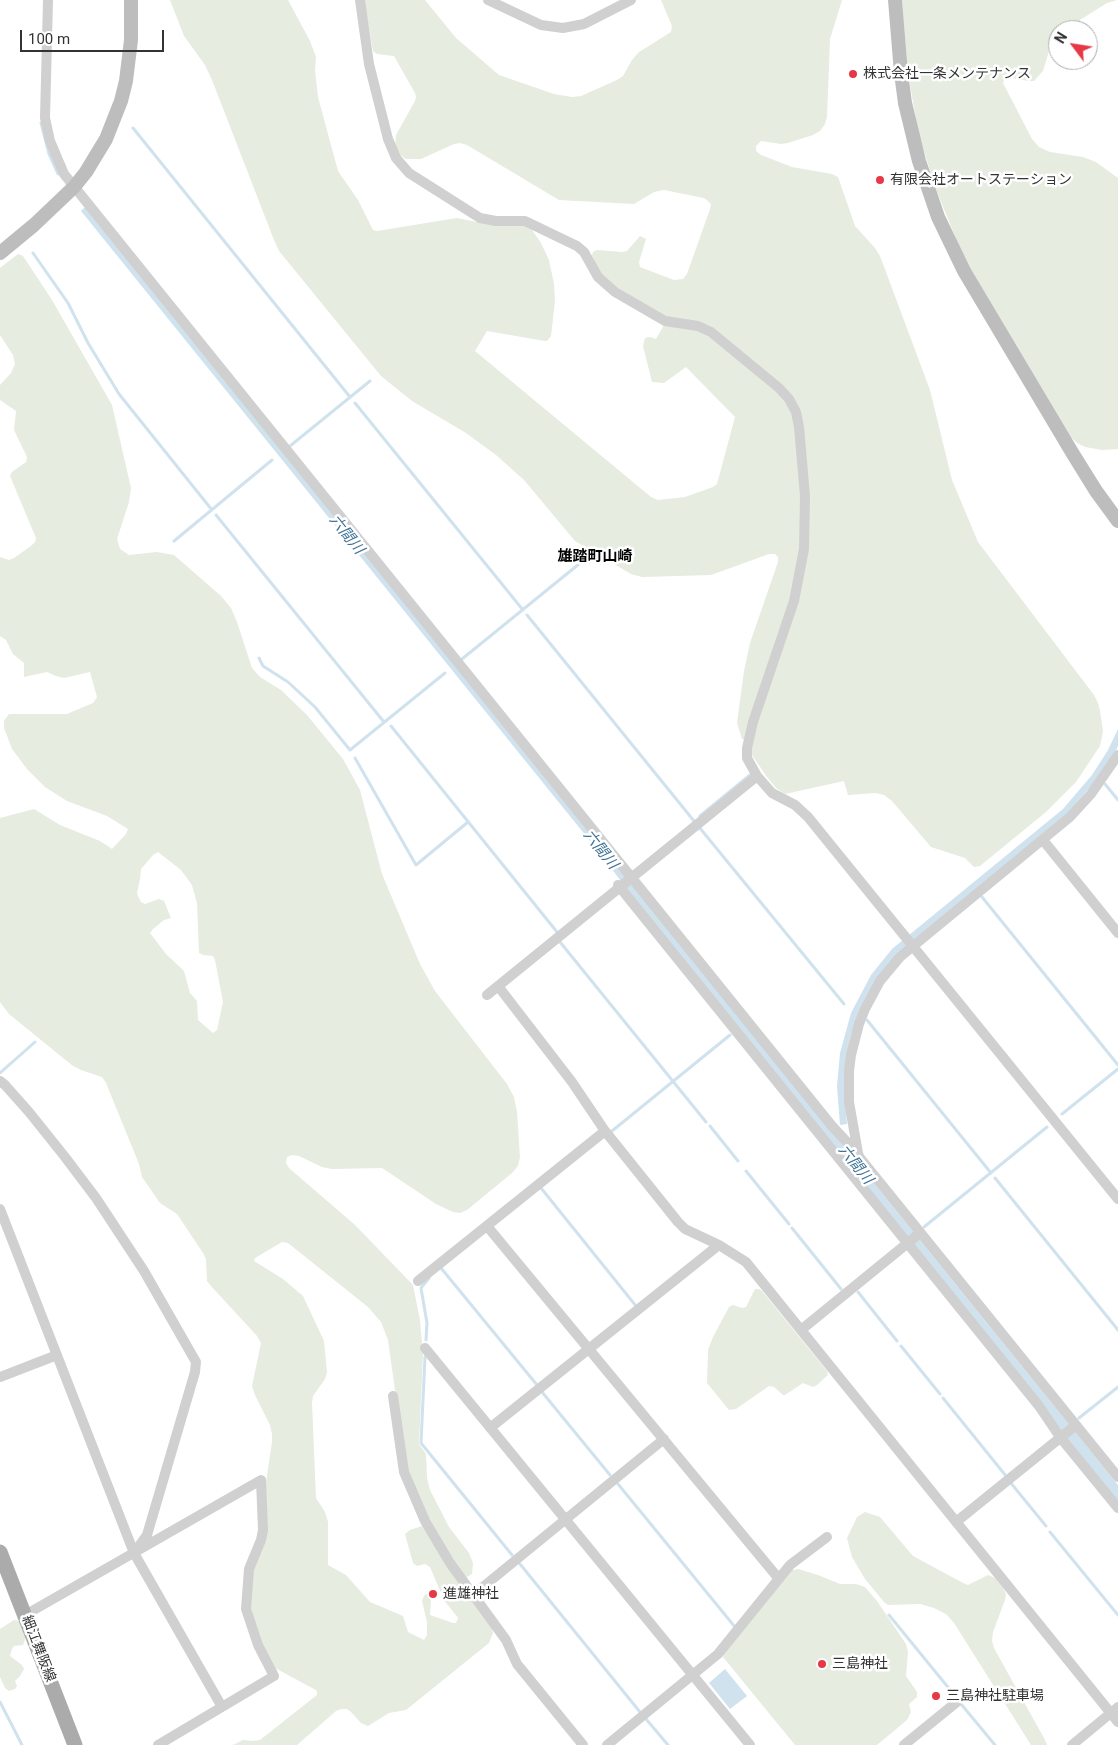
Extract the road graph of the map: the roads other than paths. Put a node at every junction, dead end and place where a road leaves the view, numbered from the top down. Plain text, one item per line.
1 (48, 0) edge
2 (130, 0) edge
3 (360, 0) edge
4 (488, 0) edge
5 (631, 0) edge
6 (895, 0) edge
7 (74, 187) junction
8 (0, 253) edge
9 (1118, 521) edge
10 (1118, 755) edge
11 (757, 776) junction
12 (1043, 840) junction
13 (625, 884) junction
14 (1118, 933) edge
15 (910, 942) junction
16 (498, 986) junction
17 (487, 995) dead end
18 (0, 1081) edge
19 (605, 1131) junction
20 (858, 1154) junction
21 (1118, 1199) edge
22 (0, 1209) edge
23 (487, 1226) junction
24 (919, 1234) junction
25 (908, 1243) junction
26 (717, 1244) junction
27 (418, 1281) dead end
28 (801, 1330) junction
29 (425, 1348) dead end
30 (589, 1349) junction
31 (57, 1355) junction
32 (0, 1377) edge
33 (393, 1396) dead end
34 (1075, 1426) junction
35 (490, 1428) junction
36 (1061, 1436) junction
37 (664, 1439) junction
38 (1118, 1477) edge
39 (1118, 1508) edge
40 (565, 1519) junction
41 (956, 1522) junction
42 (827, 1537) dead end
43 (0, 1552) edge
44 (134, 1553) junction
45 (779, 1578) junction
46 (473, 1595) junction
47 (24, 1615) junction
48 (693, 1675) junction
49 (958, 1701) dead end
50 (222, 1707) junction
51 (1114, 1710) edge
52 (1118, 1722) edge
53 (909, 1743) edge
54 (75, 1745) edge
55 (158, 1745) edge
56 (583, 1745) edge
57 (607, 1745) edge
58 (750, 1745) edge
59 (1072, 1745) edge

1 - 7 street
2 - 7 street
3 - 11 street
4 - 5 street
6 - 9 street
7 - 8 street
7 - 13 street
10 - 12 street
11 - 13 street
11 - 15 street
12 - 14 street
12 - 15 street
13 - 16 street
13 - 20 street
13 - 25 street
15 - 20 street
15 - 21 street
16 - 17 street
16 - 19 street
18 - 44 street
19 - 23 street
19 - 26 street
20 - 24 street
22 - 31 street
23 - 27 street
23 - 30 street
24 - 25 street
24 - 34 street
25 - 28 street
25 - 36 street
26 - 28 street
26 - 30 street
28 - 41 street
29 - 35 street
30 - 35 street
30 - 37 street
31 - 32 street
31 - 44 street
33 - 46 street
34 - 36 street
34 - 38 street
35 - 40 street
36 - 39 street
36 - 41 street
37 - 40 street
37 - 45 street
40 - 46 street
40 - 48 street
41 - 51 street
42 - 45 street
43 - 47 main road, 細江舞阪線
44 - 47 street
44 - 50 street
44 - 50 street
45 - 48 street
46 - 56 street
47 - 54 main road, 細江舞阪線
48 - 57 street
48 - 58 street
49 - 53 street
50 - 55 street
51 - 52 street
51 - 59 street

